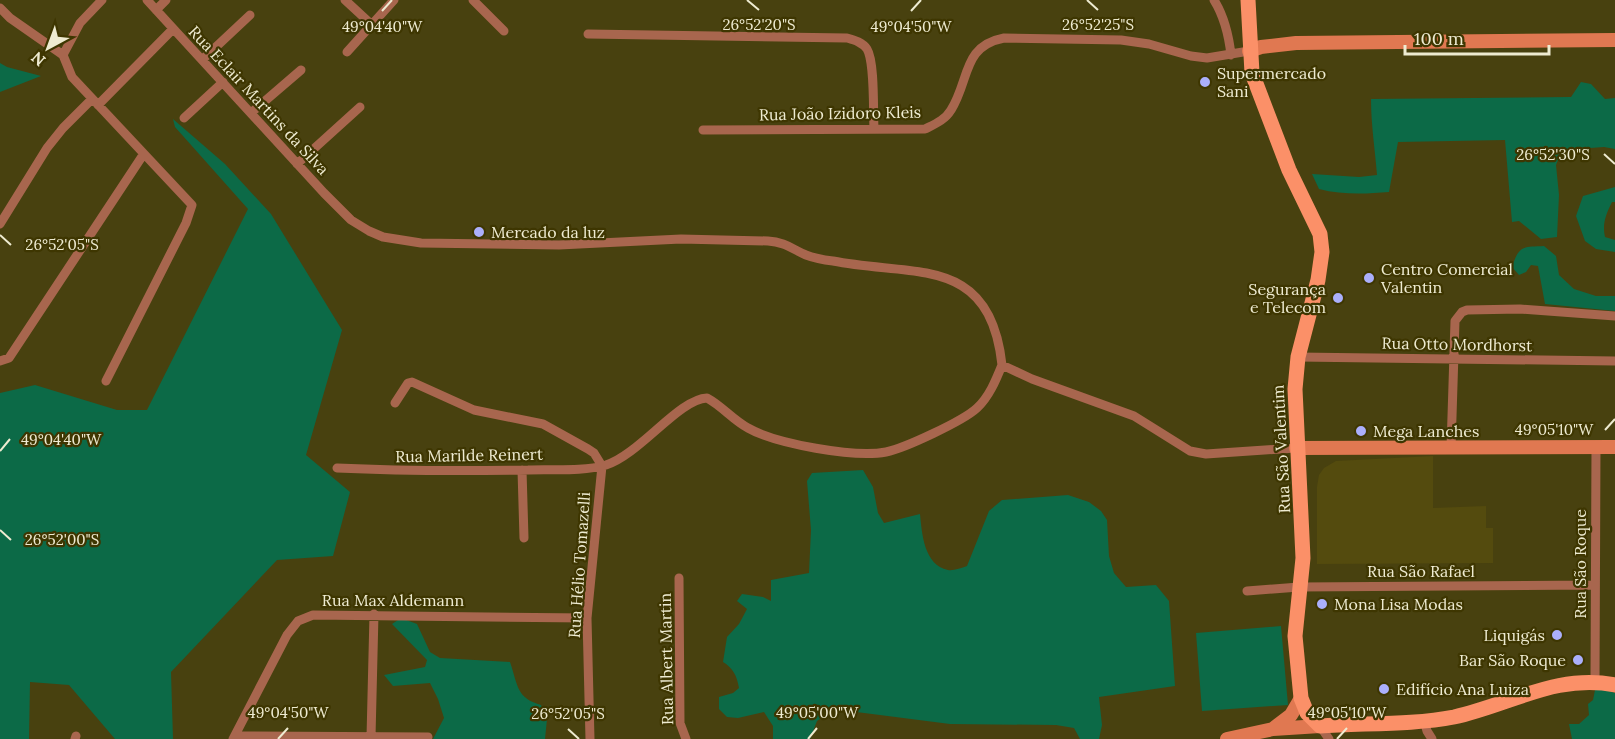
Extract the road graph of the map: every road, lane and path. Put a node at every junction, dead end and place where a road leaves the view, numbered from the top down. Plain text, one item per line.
1 (102, 0) edge
2 (147, 0) edge
3 (166, 0) edge
4 (345, 0) edge
5 (394, 0) edge
6 (473, 0) edge
7 (1214, 0) edge
8 (1248, 0) edge
9 (0, 8) edge
10 (156, 10) junction
11 (250, 15) dead end
12 (371, 24) junction
13 (173, 29) junction
14 (504, 31) dead end
15 (588, 34) dead end
16 (1615, 40) edge
17 (1249, 51) junction
18 (347, 52) dead end
19 (63, 55) junction
20 (1231, 55) junction
21 (202, 60) junction
22 (301, 70) dead end
23 (223, 82) junction
24 (95, 102) junction
25 (360, 107) dead end
26 (251, 113) junction
27 (184, 118) dead end
28 (874, 129) junction
29 (703, 130) dead end
30 (143, 155) junction
31 (297, 164) junction
32 (0, 224) edge
33 (1615, 316) edge
34 (1298, 357) junction
35 (1454, 358) junction
36 (0, 361) edge
37 (1615, 362) edge
38 (1002, 365) junction
39 (106, 381) dead end
40 (395, 403) dead end
41 (1596, 447) junction
42 (1615, 447) edge
43 (1296, 448) junction
44 (1451, 448) junction
45 (602, 466) junction
46 (337, 468) dead end
47 (522, 470) junction
48 (524, 538) dead end
49 (679, 578) dead end
50 (1595, 585) junction
51 (1299, 587) junction
52 (1247, 591) dead end
53 (374, 614) junction
54 (587, 618) junction
55 (1595, 681) junction
56 (1615, 685) edge
57 (1301, 698) junction
58 (1424, 720) junction
59 (1320, 726) junction
60 (1273, 729) junction
61 (370, 736) junction
62 (428, 737) dead end
63 (234, 738) edge
64 (590, 739) edge
65 (686, 739) edge
66 (1227, 739) edge
67 (1329, 739) edge
68 (1432, 739) edge

1 - 19 street
2 - 10 street, Rua Eclair Martins da Silva
3 - 10 street
4 - 12 street
5 - 12 street
6 - 14 street
7 - 20 street
8 - 17 main road, Rua São Valentim
9 - 19 street
10 - 13 street, Rua Eclair Martins da Silva
11 - 21 street
12 - 18 street
13 - 21 street, Rua Eclair Martins da Silva
13 - 24 street
15 - 28 street
16 - 17 street
17 - 20 street, Rua João Izidoro Kleis
17 - 34 main road, Rua São Valentim
19 - 24 street
20 - 28 street, Rua João Izidoro Kleis
21 - 23 street, Rua Eclair Martins da Silva
22 - 26 street
23 - 26 street, Rua Eclair Martins da Silva
23 - 27 street
24 - 30 street
24 - 32 street
25 - 31 street
26 - 31 street, Rua Eclair Martins da Silva
28 - 29 street, Rua João Izidoro Kleis
30 - 36 street
30 - 39 street
31 - 38 street, Rua Eclair Martins da Silva
33 - 35 street
34 - 35 street, Rua Otto Mordhorst
34 - 43 main road, Rua São Valentim
35 - 37 street, Rua Otto Mordhorst
35 - 44 street
38 - 43 street
38 - 45 street
40 - 45 street
41 - 42 street
41 - 44 street
41 - 50 street, Rua São Roque
43 - 44 street
43 - 51 main road, Rua São Valentim
45 - 47 street, Rua Marilde Reinert
45 - 54 street, Rua Hélio Tomazelli
46 - 47 street, Rua Marilde Reinert
47 - 48 street
49 - 65 street, Rua Albert Martin
50 - 51 street, Rua São Rafael
50 - 55 street, Rua São Roque
51 - 52 street, Rua São Rafael
51 - 57 main road, Rua São Valentim
53 - 54 street, Rua Max Aldemann
53 - 61 street
53 - 63 street, Rua Max Aldemann
54 - 64 street, Rua Hélio Tomazelli
55 - 56 main road
55 - 58 main road
57 - 59 main road, Rua São Valentim
57 - 60 street
58 - 59 main road
58 - 68 street
59 - 60 street
59 - 67 street
60 - 66 street
61 - 62 street
61 - 63 street

